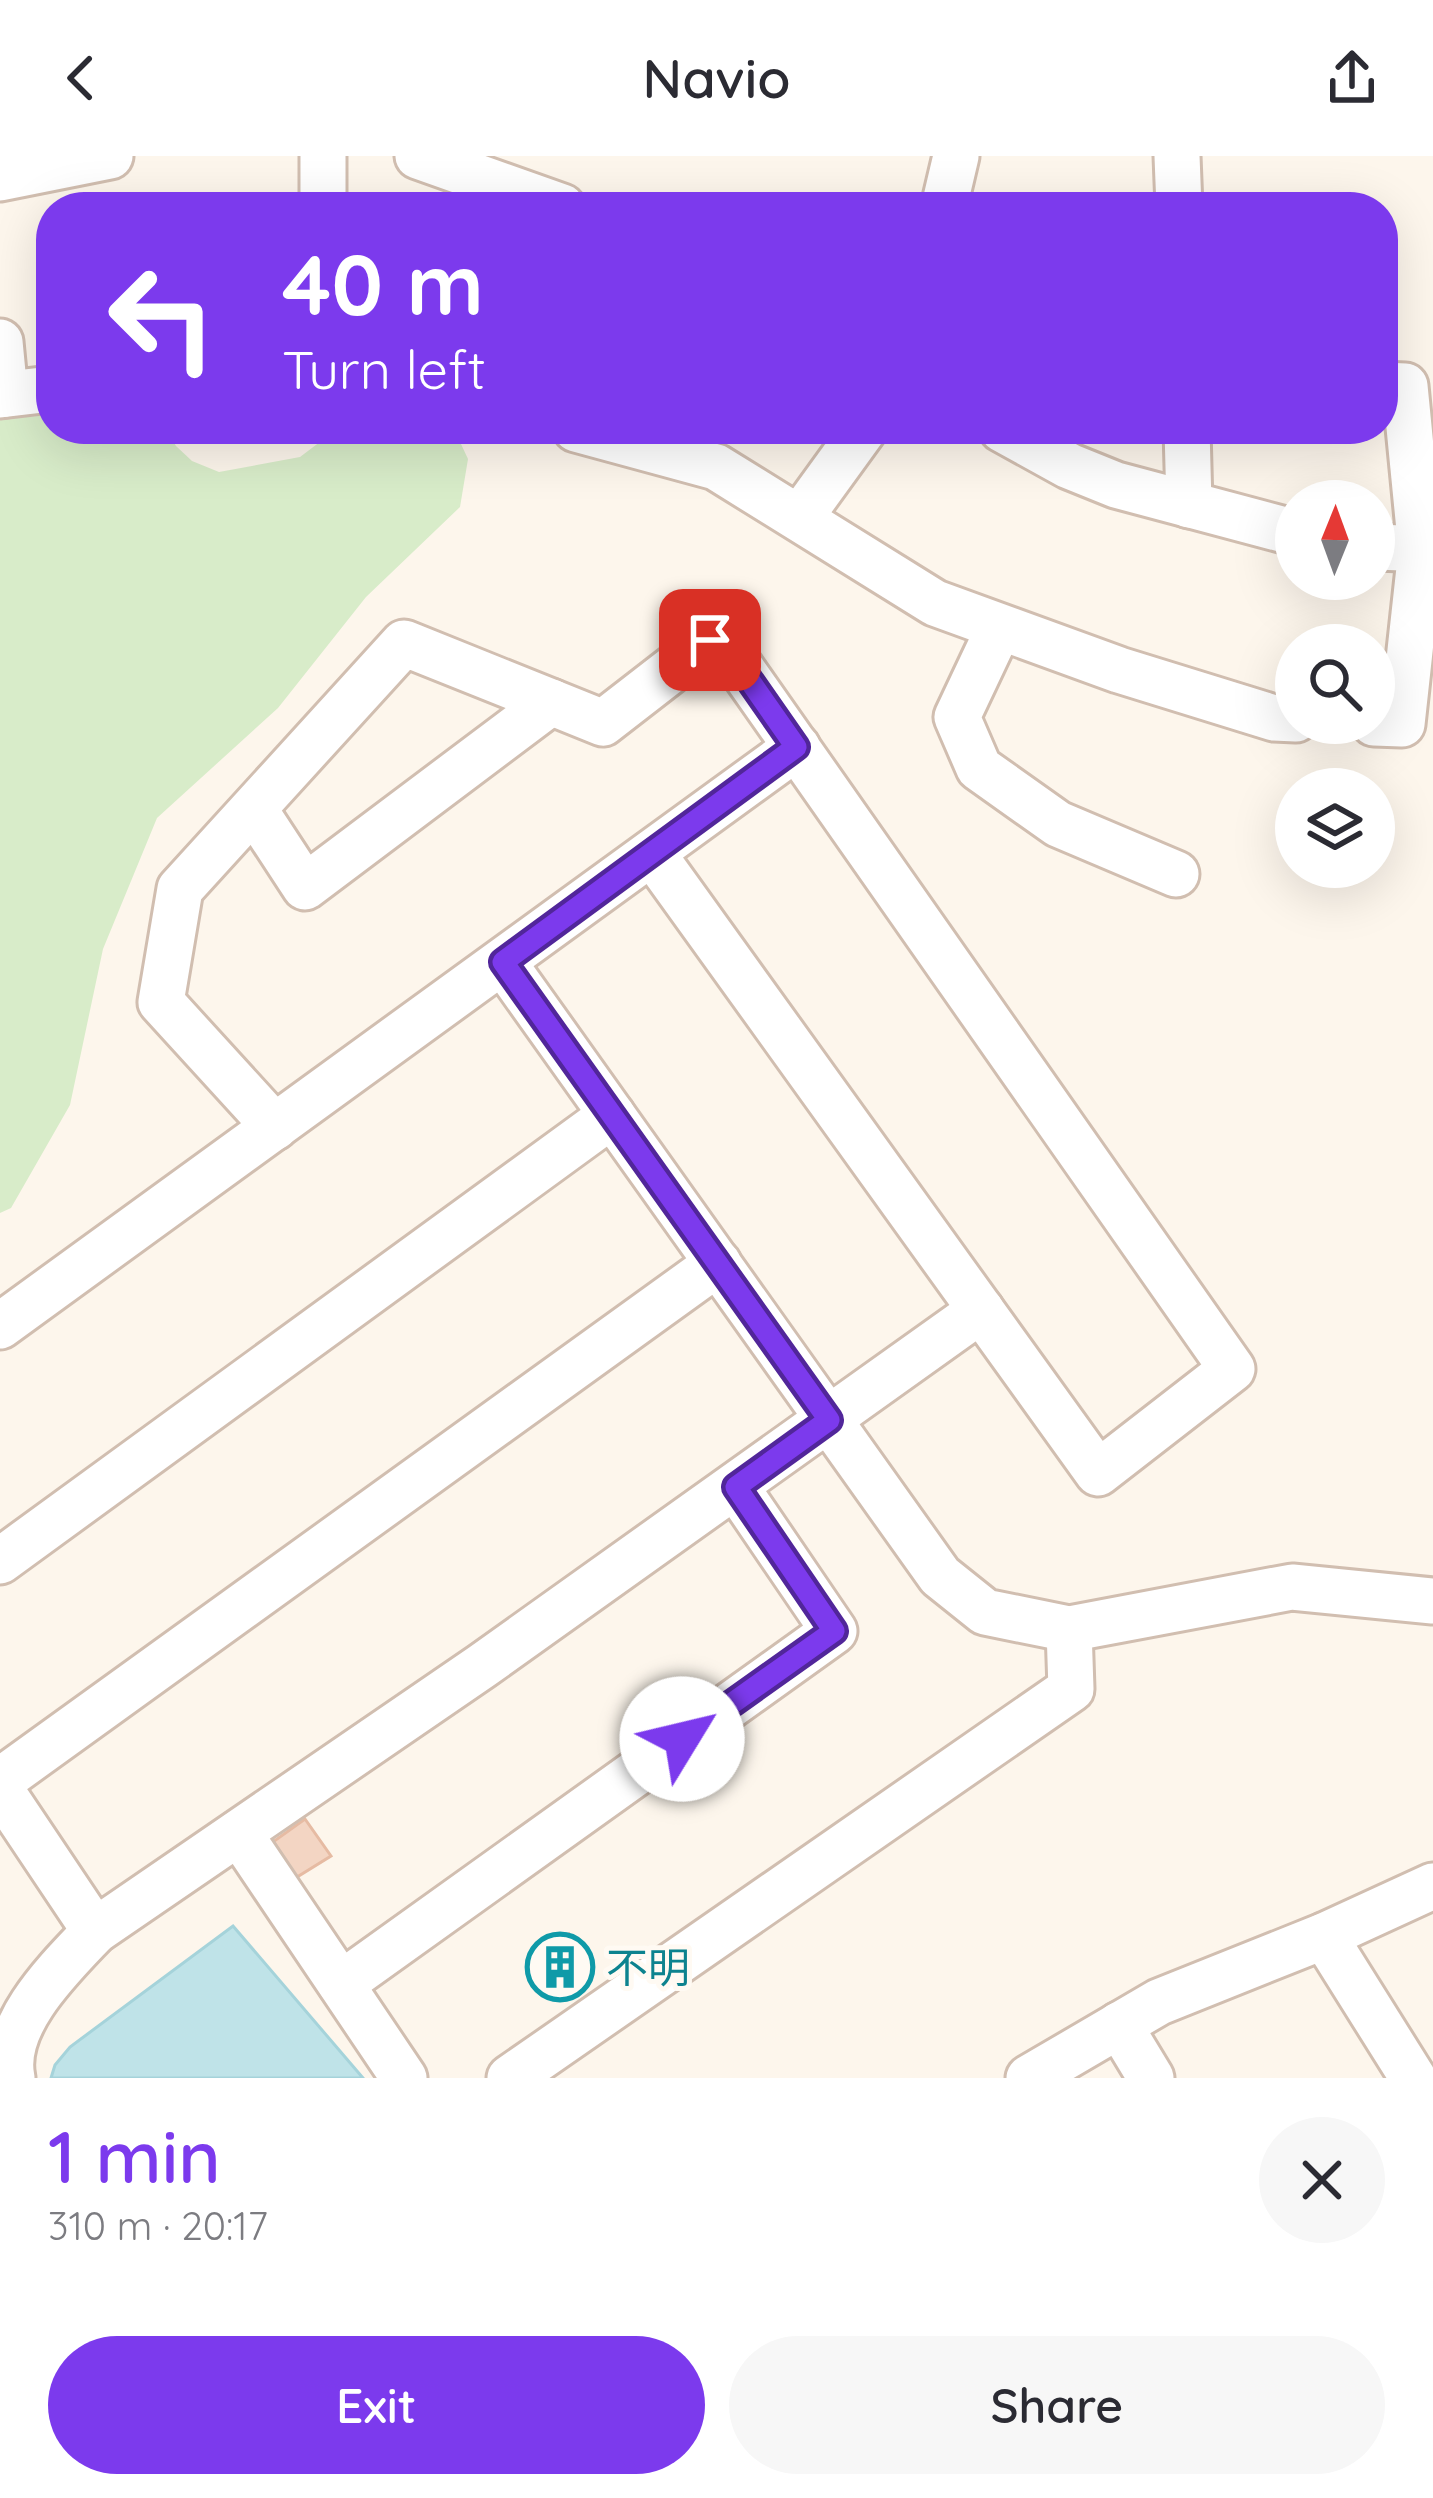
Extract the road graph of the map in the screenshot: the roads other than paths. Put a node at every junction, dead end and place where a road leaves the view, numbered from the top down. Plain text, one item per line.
1 (110, 156) edge
2 (323, 156) edge
3 (418, 156) edge
4 (956, 156) edge
5 (1177, 156) edge
6 (0, 178) edge
7 (323, 192) edge
8 (520, 192) edge
9 (948, 192) edge
10 (1178, 192) edge
11 (0, 342) edge
12 (1398, 386) edge
13 (36, 391) edge
14 (3, 394) edge
15 (631, 444) edge
16 (853, 444) edge
17 (1029, 444) edge
18 (1187, 444) edge
19 (1189, 505) junction
20 (801, 517) junction
21 (1275, 527) edge
22 (1395, 548) edge
23 (1427, 549) edge
24 (998, 628) junction
25 (551, 702) junction
26 (1275, 718) edge
27 (1395, 724) edge
28 (796, 747) junction
29 (254, 809) junction
30 (652, 853) junction
31 (1176, 874) dead end
32 (503, 962) junction
33 (613, 1115) junction
34 (275, 1127) junction
35 (718, 1264) junction
36 (981, 1310) junction
37 (0, 1326) edge
38 (829, 1420) junction
39 (736, 1487) junction
40 (0, 1561) edge
41 (1433, 1601) edge
42 (1069, 1629) junction
43 (0, 1785) edge
44 (239, 1833) junction
45 (1433, 1886) edge
46 (95, 1931) junction
47 (1324, 1936) junction
48 (340, 1984) junction
49 (1119, 2025) junction
50 (12, 2078) edge
51 (404, 2078) edge
52 (510, 2078) edge
53 (1029, 2078) edge
54 (1151, 2078) edge
55 (1413, 2078) edge

1 - 6 street
2 - 7 street
3 - 8 street
4 - 9 street
5 - 10 street
11 - 14 street
12 - 23 street
13 - 14 street
15 - 20 street
16 - 20 street
17 - 19 street
18 - 19 street
19 - 21 street
20 - 24 street
22 - 23 street
23 - 27 street
24 - 26 street
24 - 31 street
25 - 28 street
25 - 29 street
25 - 29 street
28 - 30 street
28 - 36 street
29 - 34 street
30 - 32 street
30 - 36 street
32 - 33 street
32 - 34 street
33 - 35 street
33 - 40 street
34 - 37 street
35 - 38 street
35 - 43 street
36 - 38 street
38 - 39 street
38 - 42 street
39 - 44 street
39 - 48 street
41 - 42 street
42 - 52 street
43 - 46 street
44 - 46 street
44 - 48 street
45 - 47 street
46 - 50 street
47 - 49 street
47 - 55 street
48 - 51 street
49 - 53 street
49 - 54 street

